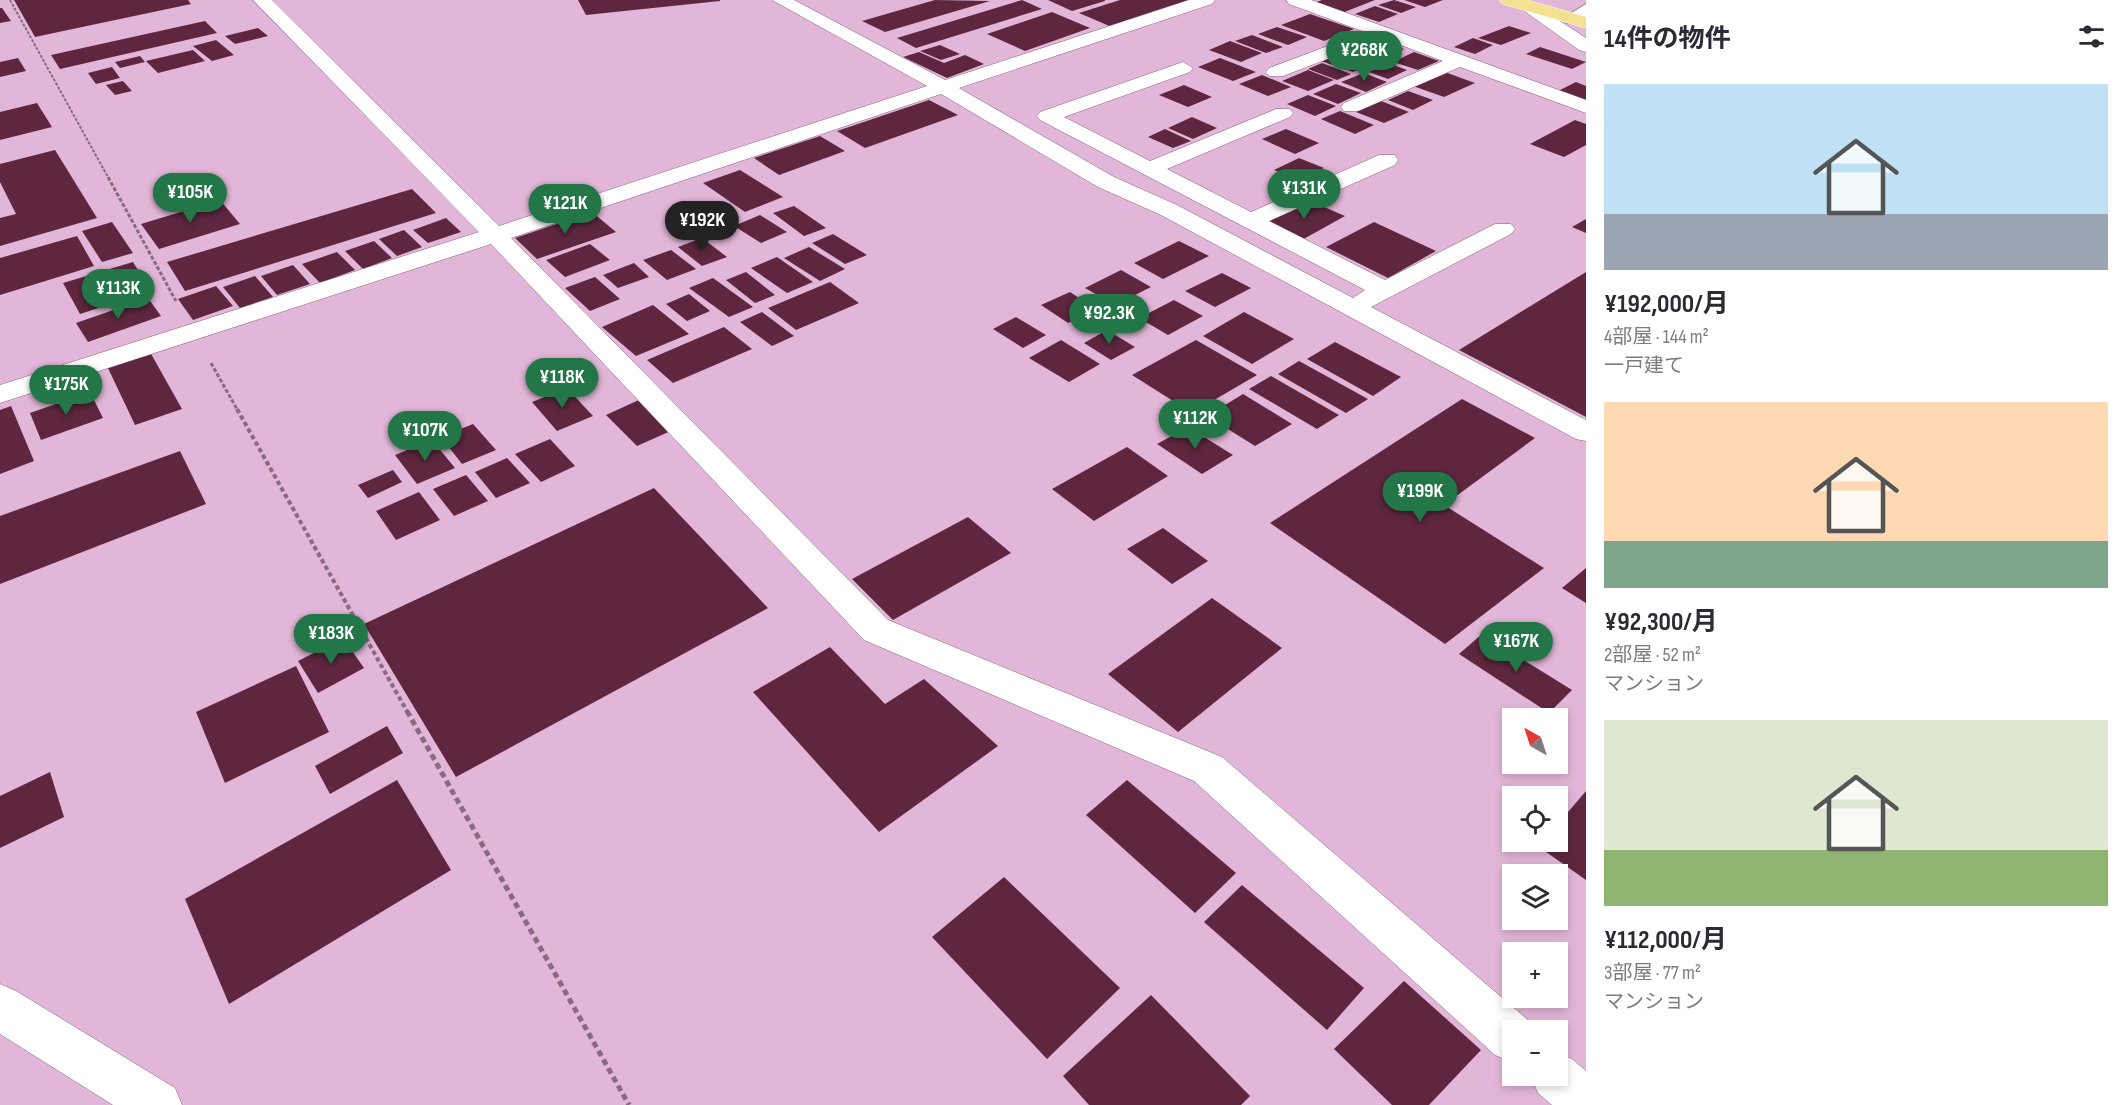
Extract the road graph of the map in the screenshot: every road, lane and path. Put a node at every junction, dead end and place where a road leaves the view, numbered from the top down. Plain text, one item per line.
1 (10, 0) edge
2 (262, 0) edge
3 (781, 0) edge
4 (1206, 0) edge
5 (1295, 0) edge
6 (1509, 0) edge
7 (1529, 6) junction
8 (1581, 17) edge
9 (1381, 32) junction
10 (1586, 46) edge
11 (1459, 61) junction
12 (1183, 68) dead end
13 (1276, 72) dead end
14 (945, 87) junction
15 (1351, 107) dead end
16 (1586, 107) edge
17 (1283, 113) dead end
18 (1387, 160) dead end
19 (1149, 169) junction
20 (1250, 221) junction
21 (1503, 229) dead end
22 (495, 235) junction
23 (1384, 290) junction
24 (1352, 307) junction
25 (193, 332) junction
26 (0, 394) edge
27 (1586, 432) edge
28 (0, 1007) edge
29 (1502, 1029) edge
30 (1566, 1086) edge
31 (1586, 1103) edge
32 (158, 1105) edge
33 (628, 1105) edge

1 - 25 path
2 - 22 street
3 - 14 street
4 - 14 street
5 - 9 street
6 - 7 main road
7 - 8 main road
7 - 10 street
9 - 11 street
9 - 13 street
11 - 15 street
11 - 16 street
12 - 19 street
14 - 22 street
14 - 24 street
17 - 19 street
18 - 20 street
19 - 20 street
20 - 23 street
21 - 23 street
22 - 25 street
22 - 29 street
23 - 24 street
24 - 27 street
25 - 26 street
25 - 33 path
28 - 32 street
30 - 31 street

